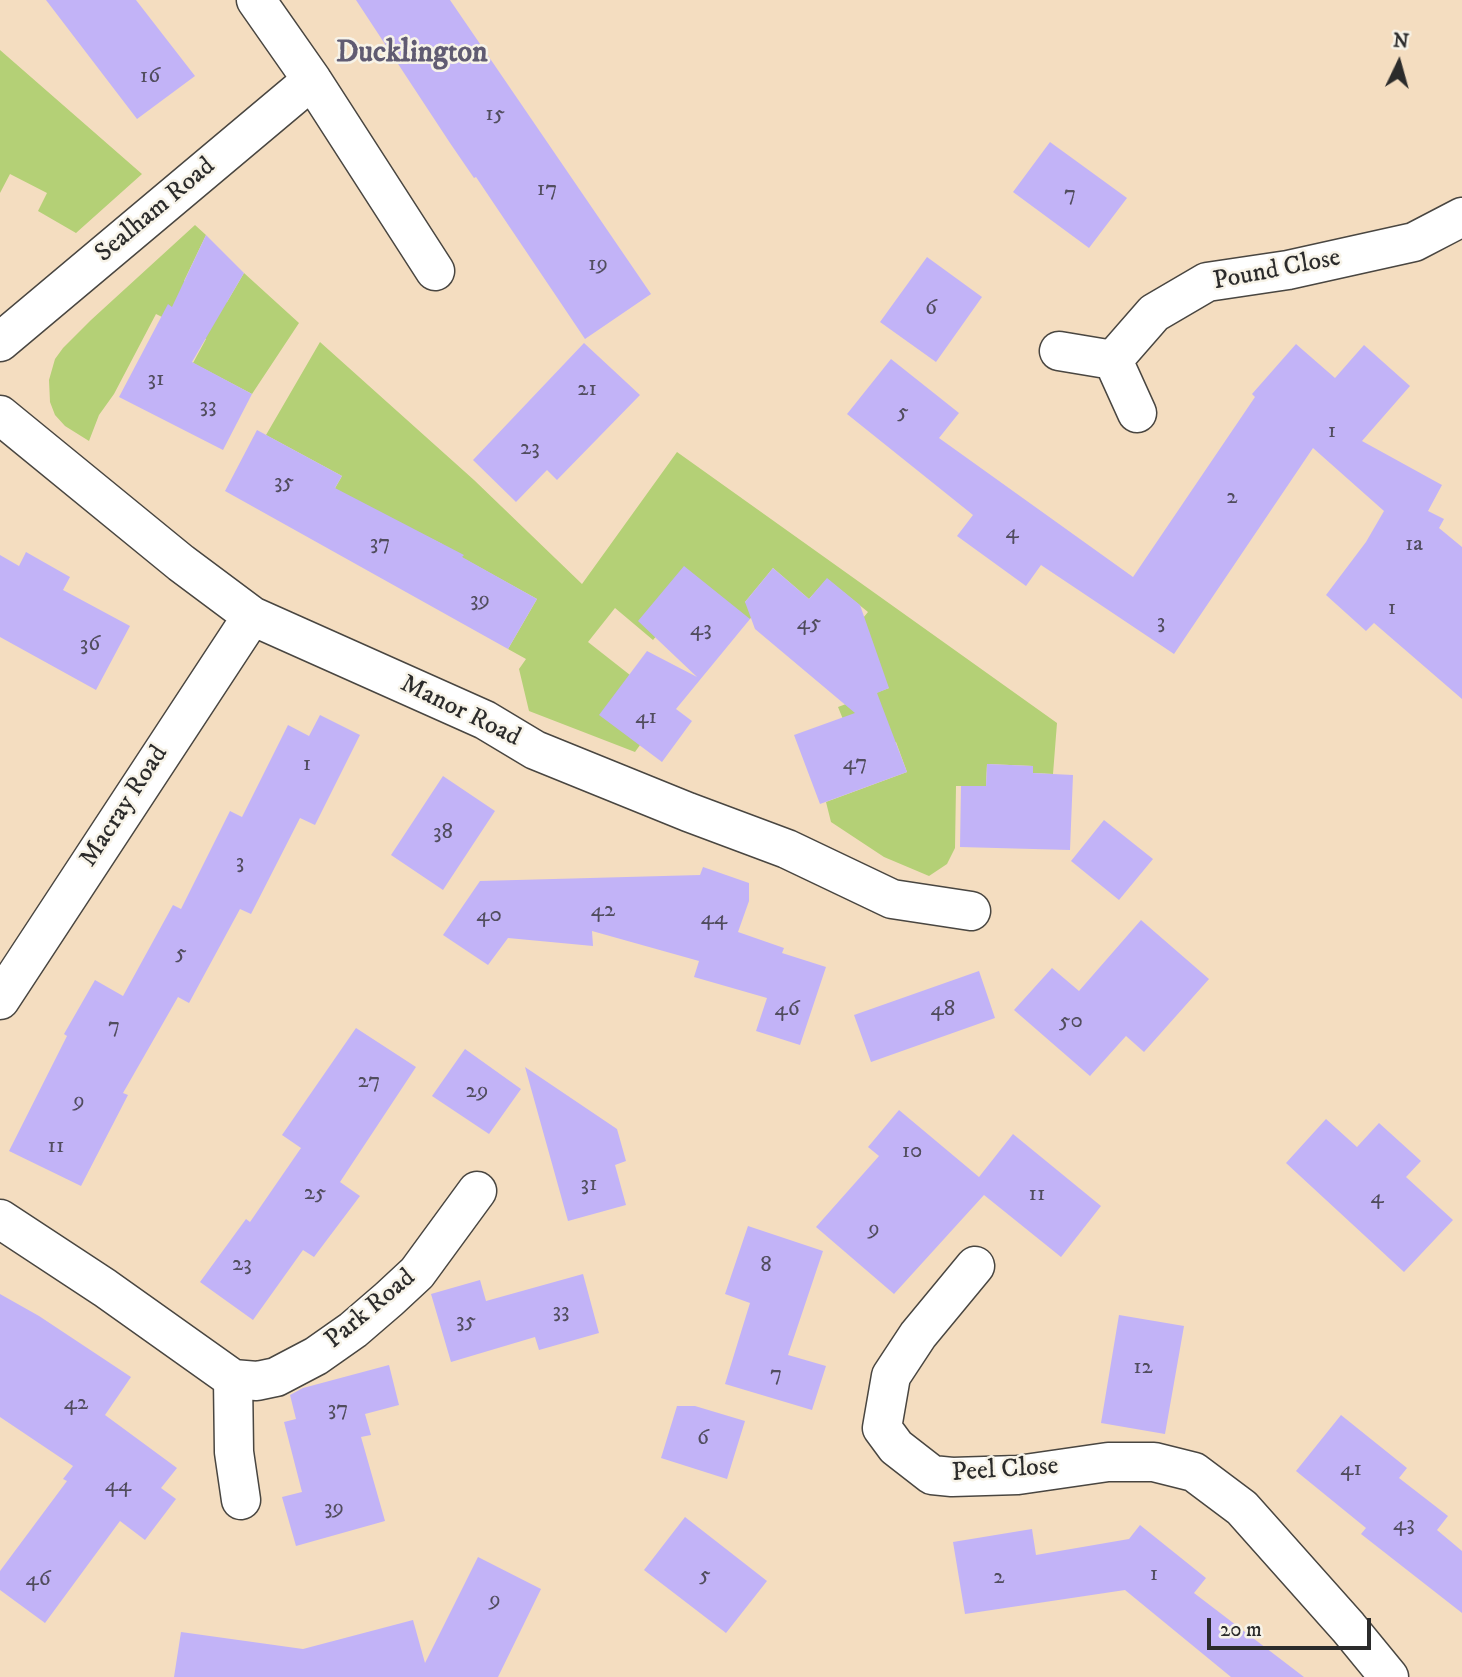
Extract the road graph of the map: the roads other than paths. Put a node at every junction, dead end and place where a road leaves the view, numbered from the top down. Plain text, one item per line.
1 (256, 0) edge
2 (312, 80) junction
3 (1462, 217) edge
4 (435, 271) dead end
5 (0, 342) edge
6 (1059, 351) dead end
7 (1113, 360) junction
8 (1137, 412) dead end
9 (0, 415) edge
10 (252, 616) junction
11 (971, 911) dead end
12 (0, 1000) edge
13 (477, 1191) dead end
14 (0, 1219) edge
15 (975, 1266) dead end
16 (233, 1379) junction
17 (241, 1500) dead end
18 (1389, 1677) edge

1 - 2 street
2 - 4 street
2 - 5 street, Sealham Road
3 - 7 street, Pound Close
6 - 7 street
7 - 8 street
9 - 10 street, Manor Road
10 - 11 street, Manor Road
10 - 12 street, Macray Road
13 - 16 street, Park Road
14 - 16 street
15 - 18 street, Peel Close
16 - 17 street

